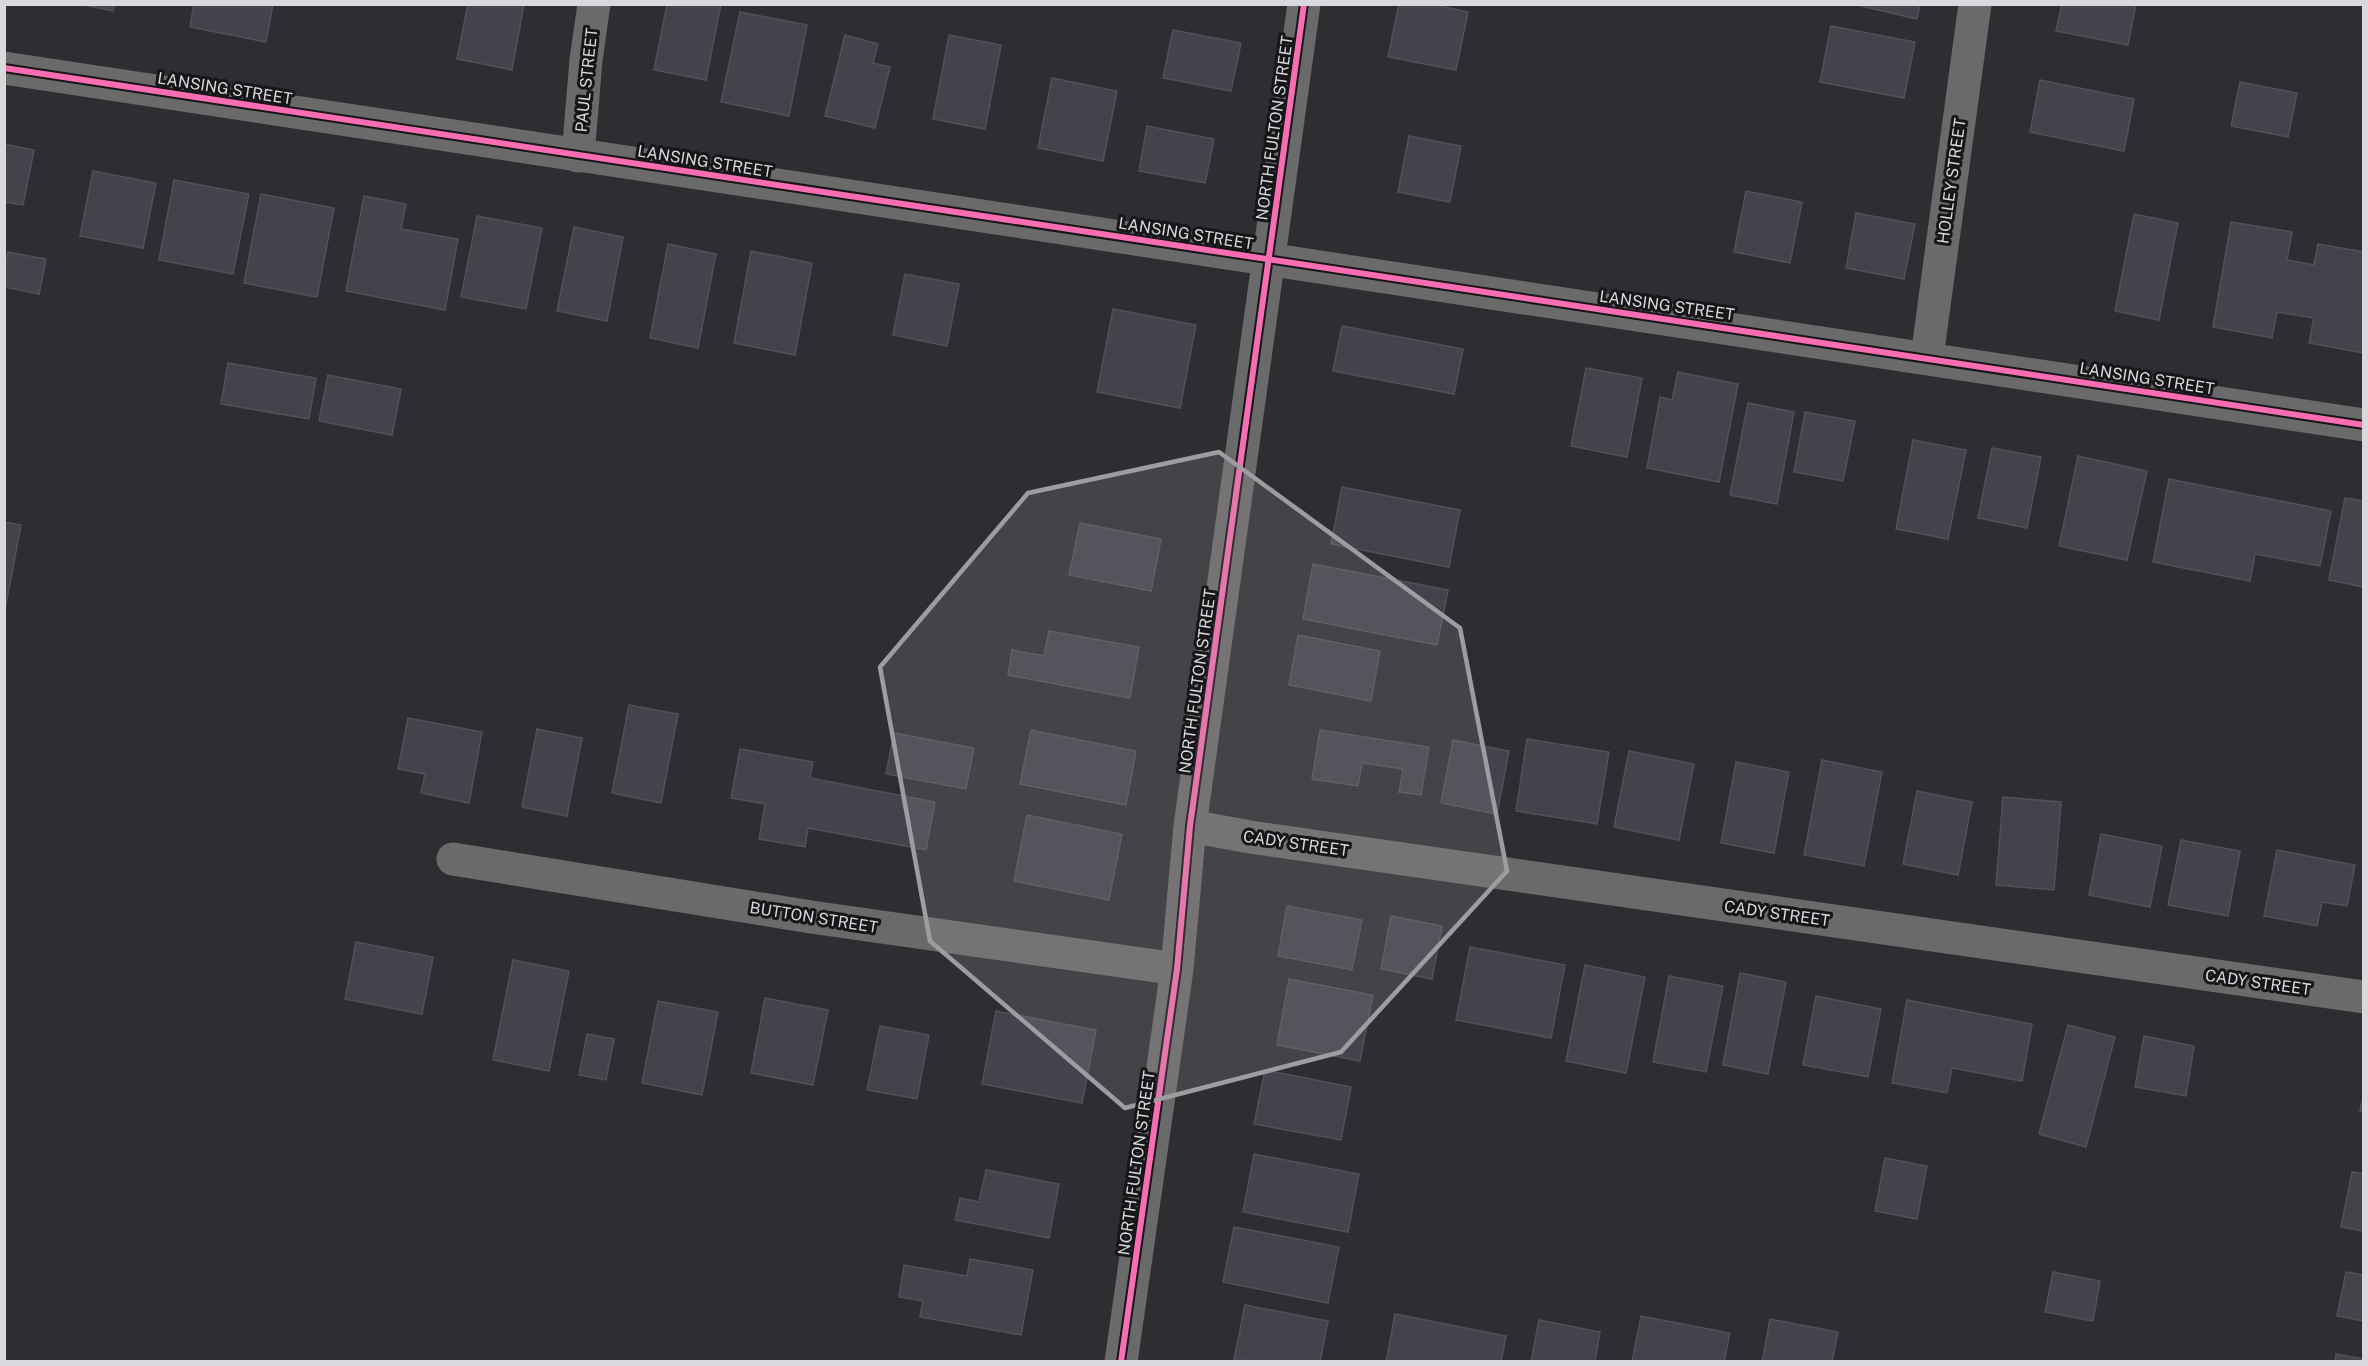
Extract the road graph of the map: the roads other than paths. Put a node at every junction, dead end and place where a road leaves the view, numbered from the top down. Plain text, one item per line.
1 (594, 4) edge
2 (1304, 4) edge
3 (1975, 4) edge
4 (4, 68) edge
5 (578, 156) junction
6 (1270, 260) junction
7 (1927, 357) junction
8 (2364, 425) edge
9 (1191, 826) junction
10 (453, 858) dead end
11 (1177, 969) junction
12 (2364, 998) edge
13 (1121, 1362) edge

1 - 5 street, PAUL STREET
2 - 6 street, NORTH FULTON STREET
3 - 7 street, HOLLEY STREET
4 - 5 street, LANSING STREET
5 - 6 street, LANSING STREET
6 - 7 street, LANSING STREET
6 - 9 street, NORTH FULTON STREET
7 - 8 street, LANSING STREET
9 - 11 street, NORTH FULTON STREET
9 - 12 street, CADY STREET
10 - 11 street, BUTTON STREET
11 - 13 street, NORTH FULTON STREET

